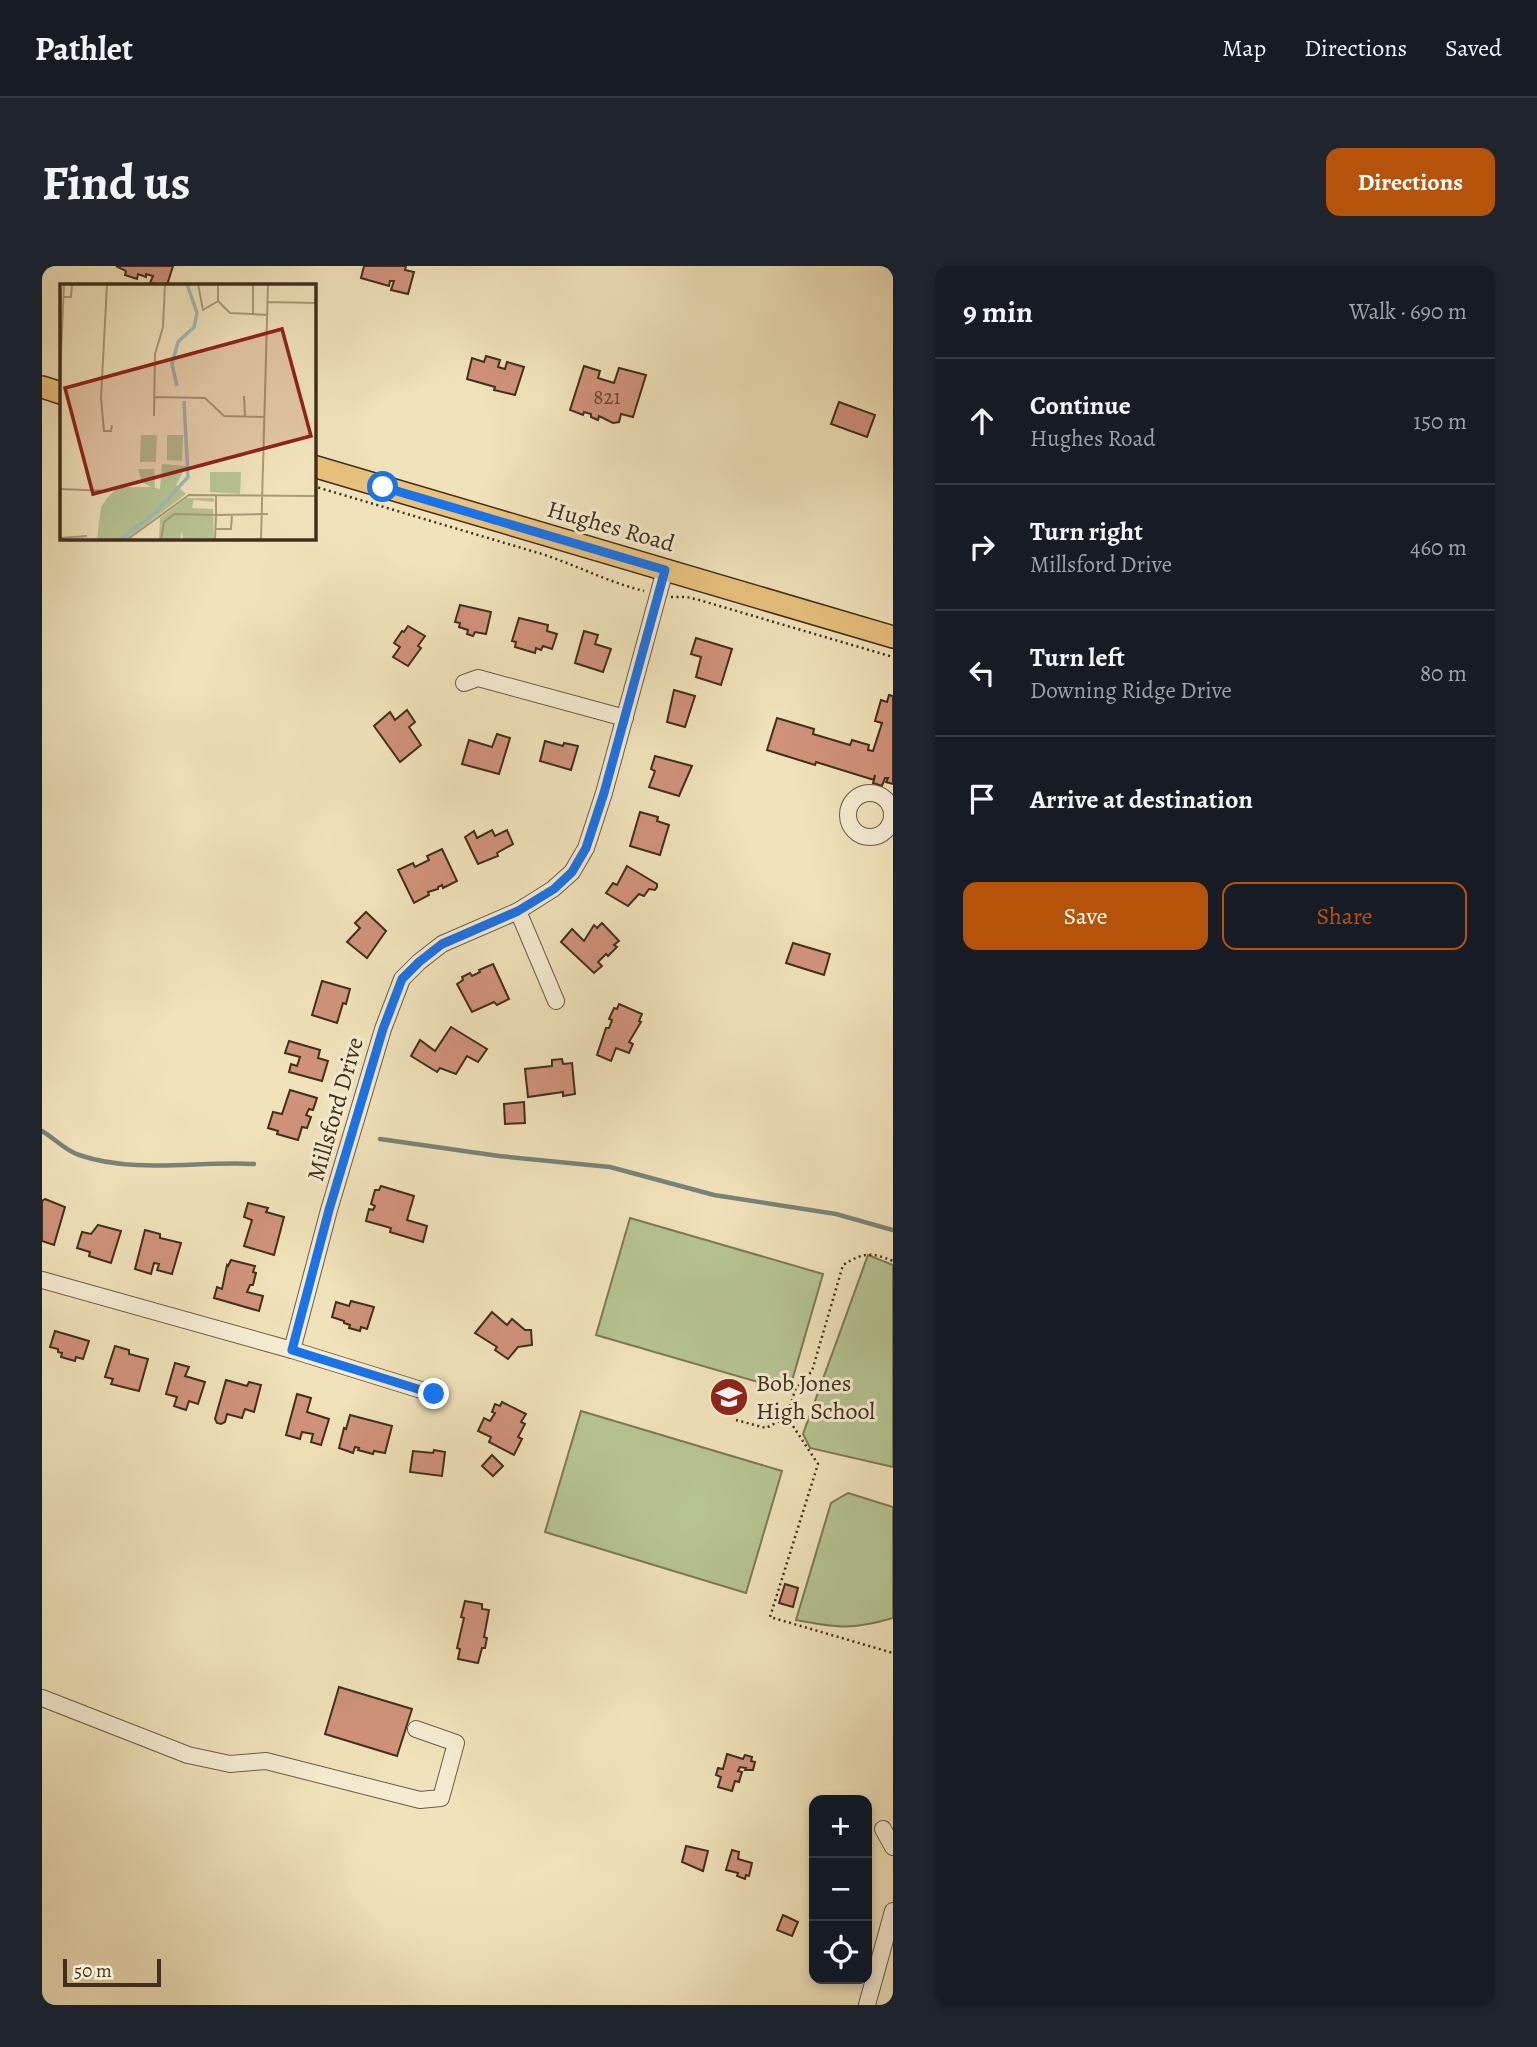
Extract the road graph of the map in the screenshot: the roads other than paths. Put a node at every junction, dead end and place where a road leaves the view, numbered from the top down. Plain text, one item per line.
1 (42, 387) edge
2 (60, 393) edge
3 (315, 467) edge
4 (665, 570) junction
5 (893, 637) edge
6 (464, 683) dead end
7 (625, 718) junction
8 (518, 911) junction
9 (556, 1001) dead end
10 (42, 1280) edge
11 (292, 1350) junction
12 (434, 1394) dead end
13 (42, 1698) edge
14 (416, 1729) dead end
15 (883, 1829) dead end
16 (893, 1847) edge
17 (893, 1911) edge
18 (867, 2005) edge

1 - 2 main road
3 - 4 main road, Hughes Road
4 - 5 main road, Hughes Road
4 - 7 street, Millsford Drive
6 - 7 street
7 - 8 street, Millsford Drive
8 - 9 street
8 - 11 street, Millsford Drive
10 - 11 street
11 - 12 street
13 - 14 street
15 - 16 street
17 - 18 street

